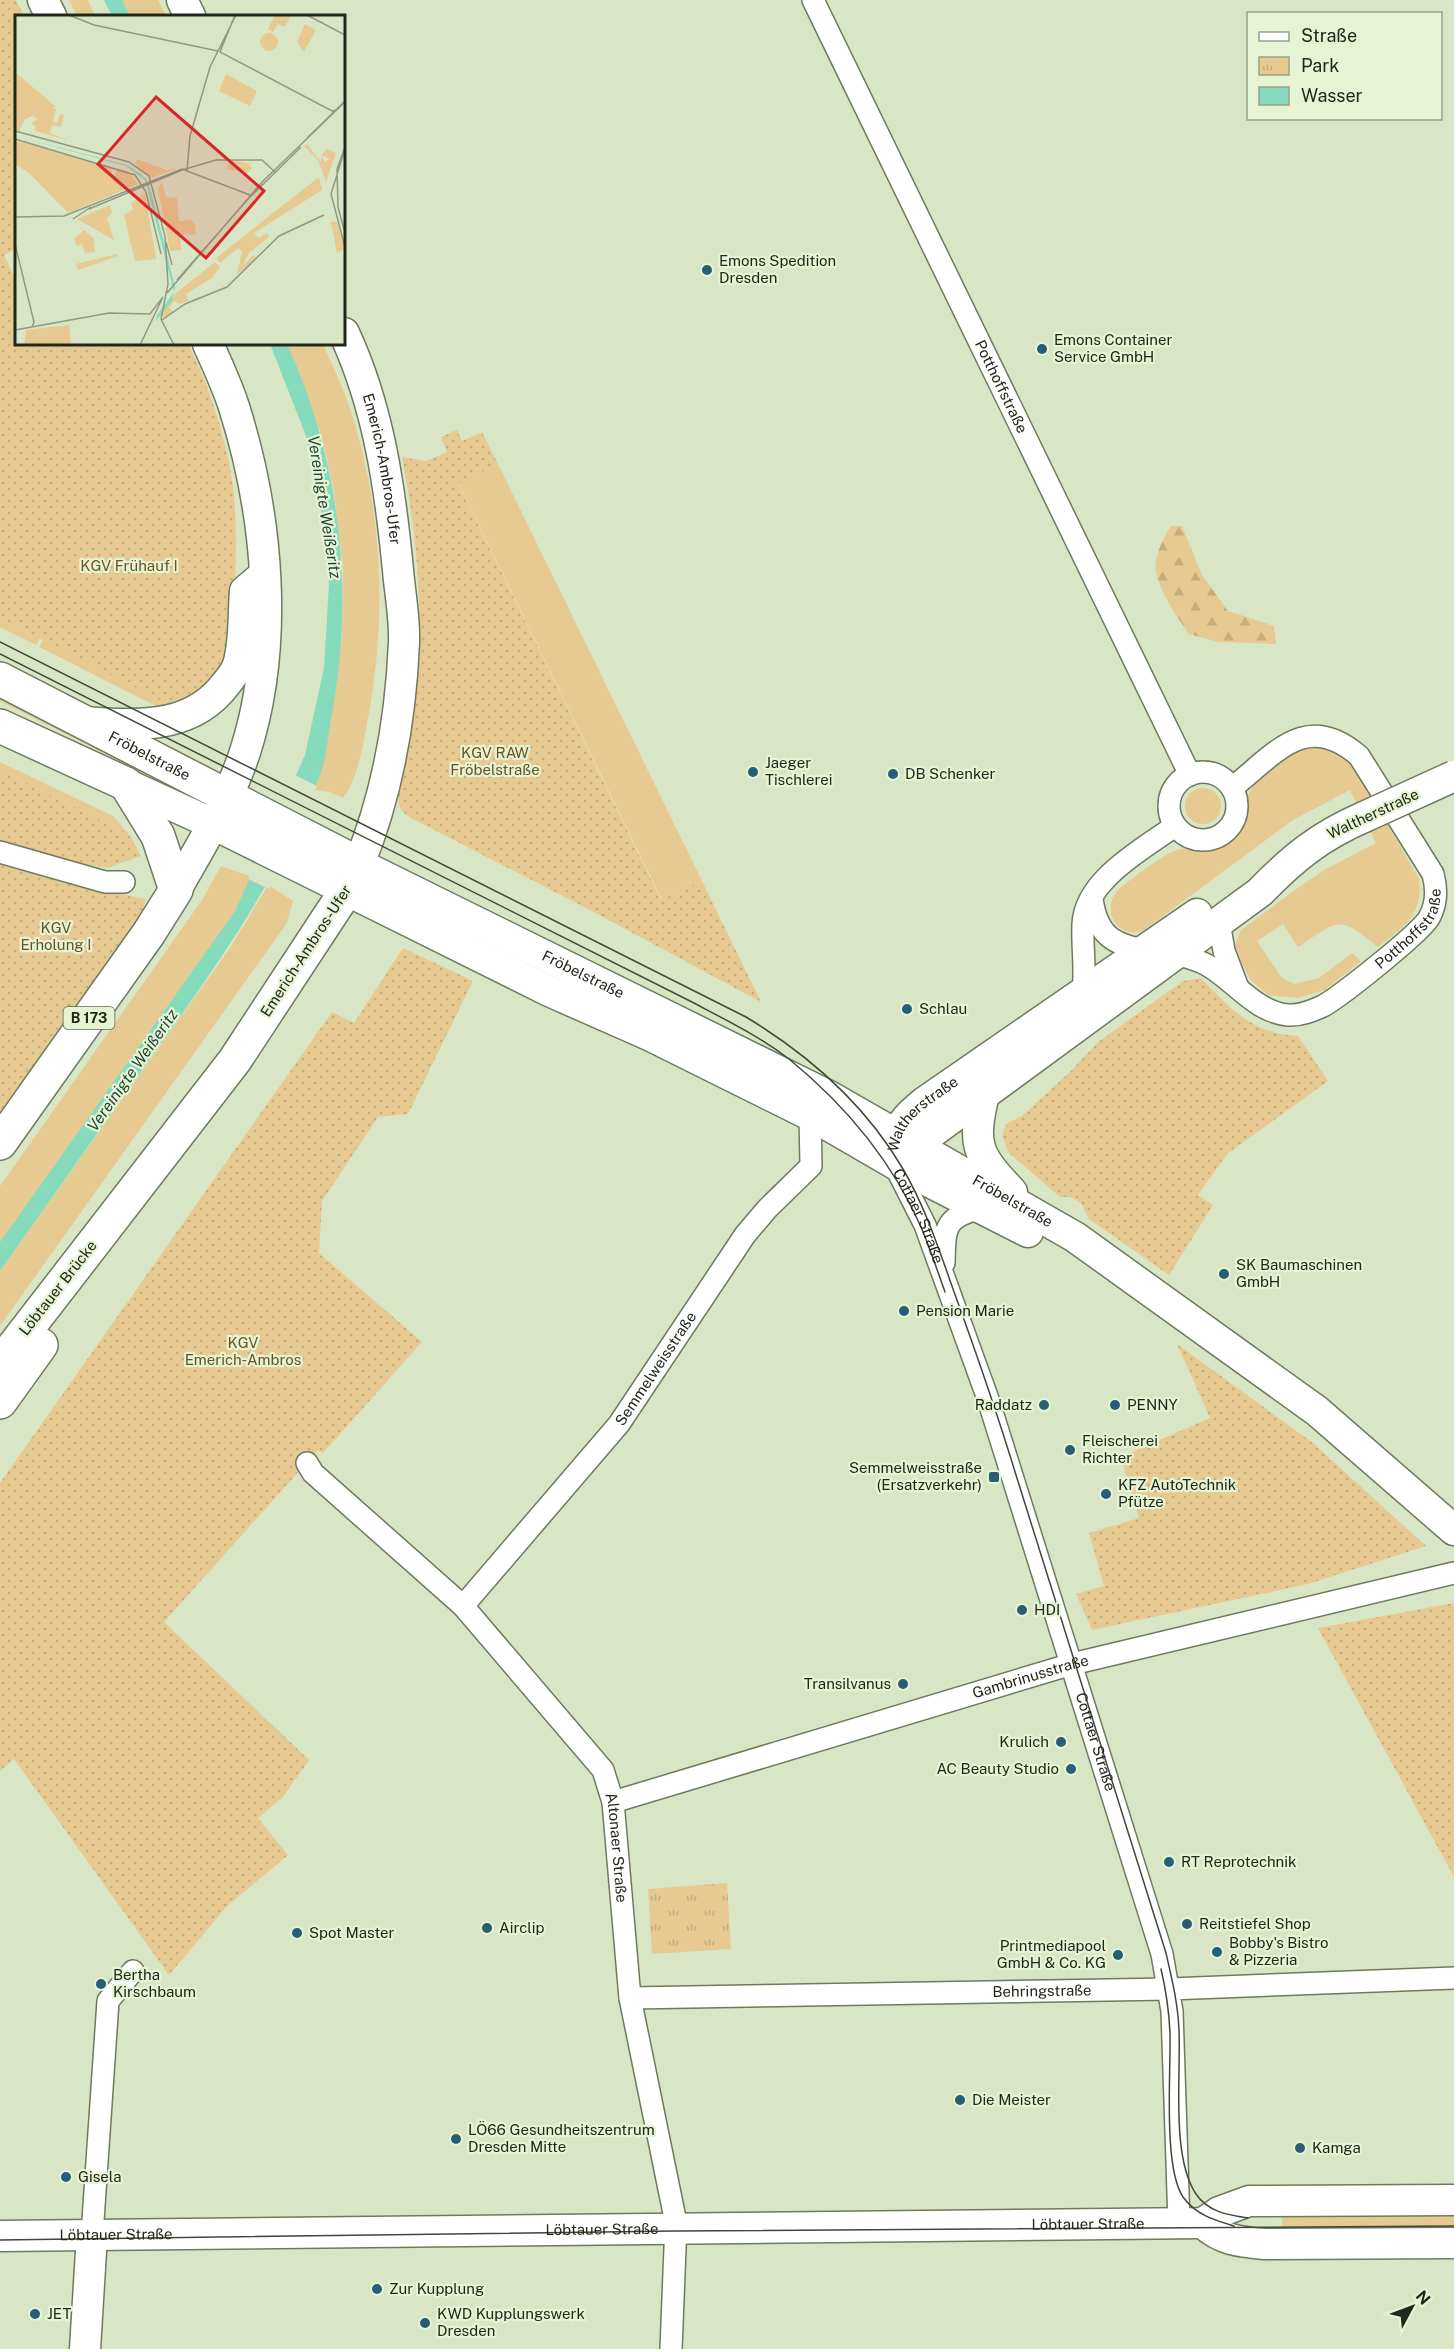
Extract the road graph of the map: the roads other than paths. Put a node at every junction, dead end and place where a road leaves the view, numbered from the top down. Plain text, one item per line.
1 (43, 0) edge
2 (182, 0) edge
3 (813, 0) edge
4 (50, 15) edge
5 (190, 15) edge
6 (345, 336) edge
7 (208, 345) edge
8 (264, 575) junction
9 (0, 679) edge
10 (86, 722) junction
11 (0, 726) edge
12 (1190, 776) junction
13 (1454, 776) edge
14 (126, 784) junction
15 (1232, 788) junction
16 (230, 814) junction
17 (1175, 826) junction
18 (0, 852) edge
19 (1295, 856) junction
20 (352, 877) junction
21 (123, 882) dead end
22 (176, 890) junction
23 (1092, 899) junction
24 (1219, 922) junction
25 (1146, 950) junction
26 (1176, 954) junction
27 (1238, 988) junction
28 (1083, 993) junction
29 (984, 1094) junction
30 (810, 1115) junction
31 (0, 1143) edge
32 (901, 1146) junction
33 (982, 1208) junction
34 (1029, 1211) junction
35 (117, 1212) junction
36 (943, 1273) junction
37 (1152, 1293) junction
38 (0, 1364) edge
39 (0, 1402) edge
40 (307, 1463) dead end
41 (1454, 1530) edge
42 (1454, 1573) edge
43 (463, 1606) junction
44 (1072, 1664) junction
45 (614, 1802) junction
46 (133, 1971) dead end
47 (1454, 1978) edge
48 (1170, 1989) junction
49 (630, 1998) junction
50 (1454, 2200) edge
51 (1191, 2223) junction
52 (676, 2228) junction
53 (92, 2235) junction
54 (0, 2236) edge
55 (1454, 2243) edge
56 (85, 2349) edge
57 (671, 2349) edge

1 - 4 main road
2 - 5 main road
3 - 12 street, Potthoffstraße
6 - 20 main road, Emerich-Ambros-Ufer
7 - 8 main road
8 - 10 main road
8 - 16 main road
9 - 10 main road, Fröbelstraße
10 - 16 main road, Fröbelstraße
11 - 14 main road, Fröbelstraße
12 - 15 street
12 - 17 street
13 - 19 main road, Waltherstraße, bridge
14 - 16 main road, Fröbelstraße
14 - 22 main road
15 - 17 street
15 - 27 street, Potthoffstraße
16 - 20 main road, Fröbelstraße
16 - 22 main road
17 - 23 street
18 - 21 street
19 - 24 main road, Waltherstraße
19 - 25 main road, Waltherstraße
20 - 30 main road, Fröbelstraße
20 - 32 main road, Fröbelstraße
20 - 35 main road, Emerich-Ambros-Ufer
22 - 31 main road, B 173
23 - 25 street
23 - 28 street
24 - 26 main road, Waltherstraße
24 - 27 street
25 - 28 main road, Waltherstraße
26 - 27 street, Potthoffstraße
26 - 29 main road, Waltherstraße
28 - 32 main road, Waltherstraße
29 - 32 main road, Waltherstraße
29 - 34 main road
30 - 32 main road, Fröbelstraße
30 - 43 street, Semmelweisstraße
32 - 33 main road, Fröbelstraße
32 - 34 main road, Fröbelstraße
32 - 36 street, Cottaer Straße
33 - 36 street, Cottaer Straße
33 - 37 main road, Fröbelstraße
34 - 37 main road, Fröbelstraße
35 - 38 main road, Löbtauer Brücke
35 - 39 main road
36 - 44 street, Cottaer Straße
37 - 41 main road, Fröbelstraße
40 - 43 street, Altonaer Straße
42 - 44 street, Gambrinusstraße
43 - 45 street, Altonaer Straße
44 - 45 street, Gambrinusstraße
44 - 48 street, Cottaer Straße
45 - 49 street, Altonaer Straße
46 - 53 street
47 - 48 street, Behringstraße
48 - 49 street, Behringstraße
48 - 51 street, Cottaer Straße
49 - 52 street, Altonaer Straße
50 - 51 main road, Löbtauer Straße
51 - 52 main road, Löbtauer Straße
51 - 55 main road
52 - 53 main road, Löbtauer Straße
52 - 57 street, Altonaer Straße
53 - 54 main road, Löbtauer Straße
53 - 56 main road

